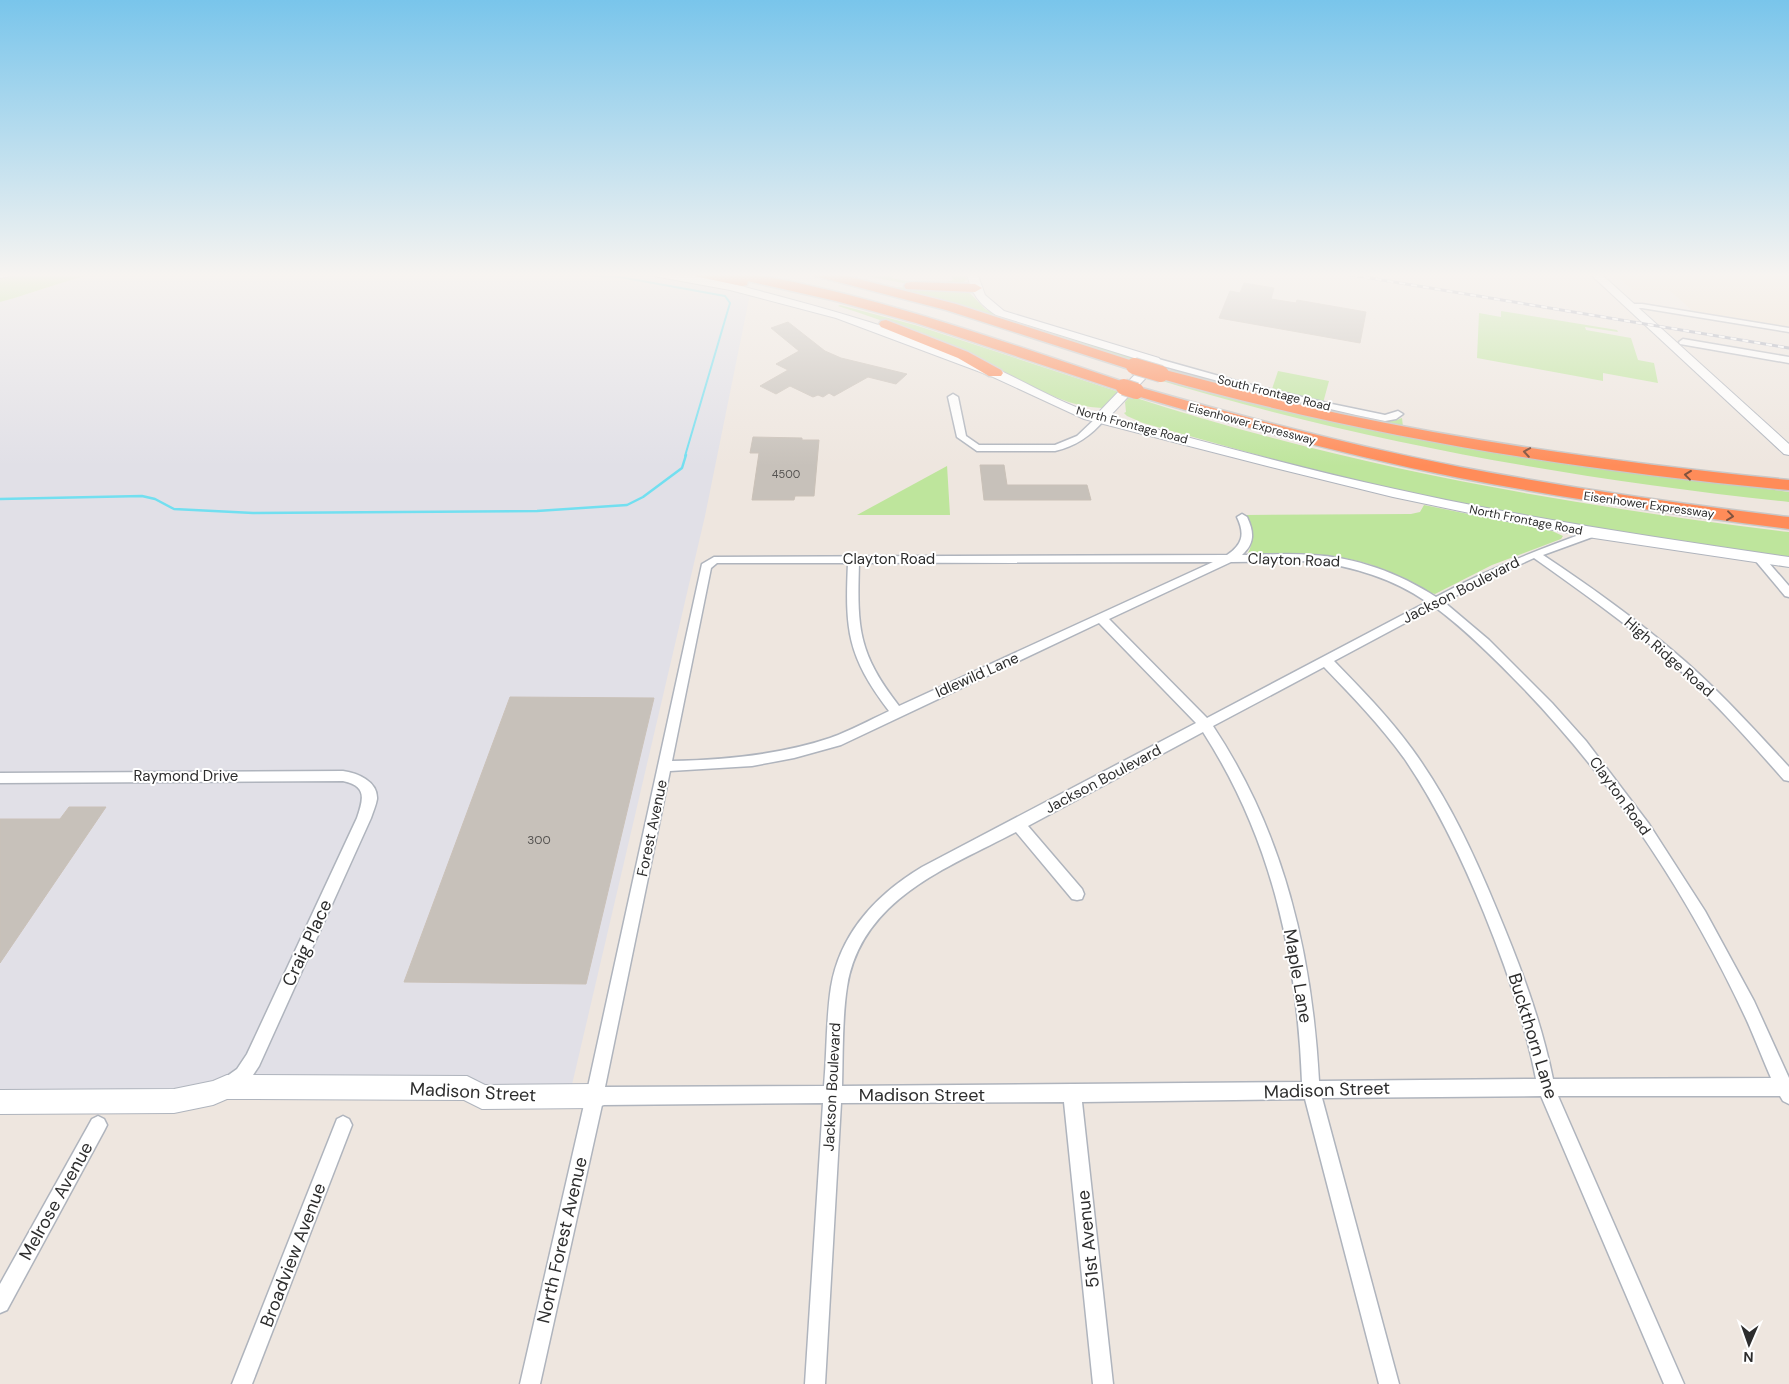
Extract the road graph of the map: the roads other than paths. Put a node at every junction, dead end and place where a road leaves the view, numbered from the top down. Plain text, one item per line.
1 (902, 338) edge
2 (922, 338) edge
3 (979, 338) edge
4 (1010, 338) edge
5 (1027, 338) edge
6 (1071, 338) edge
7 (1672, 338) edge
8 (1677, 342) junction
9 (1789, 360) edge
10 (1158, 368) junction
11 (995, 373) junction
12 (1134, 381) junction
13 (954, 397) dead end
14 (1107, 412) junction
15 (1398, 414) dead end
16 (1131, 426) junction
17 (1789, 437) edge
18 (1789, 451) edge
19 (1789, 486) edge
20 (1789, 510) edge
21 (1242, 517) dead end
22 (1789, 523) edge
23 (1594, 533) junction
24 (1535, 554) junction
25 (1758, 557) junction
26 (1230, 558) junction
27 (854, 560) junction
28 (710, 562) joint
29 (1789, 562) edge
30 (1789, 593) edge
31 (1435, 602) junction
32 (1102, 619) junction
33 (1325, 660) junction
34 (897, 712) junction
35 (1204, 724) junction
36 (666, 766) junction
37 (1789, 776) edge
38 (0, 778) edge
39 (368, 789) joint
40 (1018, 824) junction
41 (1077, 894) dead end
42 (227, 1087) junction
43 (1546, 1088) junction
44 (1311, 1090) junction
45 (1787, 1090) edge
46 (1072, 1094) junction
47 (595, 1096) junction
48 (831, 1096) junction
49 (0, 1102) edge
50 (98, 1125) dead end
51 (344, 1125) dead end
52 (0, 1304) edge
53 (242, 1384) edge
54 (530, 1384) edge
55 (815, 1384) edge
56 (1103, 1384) edge
57 (1389, 1384) edge
58 (1674, 1384) edge

1 - 11 main road, North Frontage Road
2 - 11 highway
3 - 12 highway, Eisenhower Expressway
4 - 12 highway, Eisenhower Expressway
5 - 12 highway
6 - 10 main road, South Frontage Road
7 - 8 main road
8 - 9 street
8 - 17 main road
8 - 18 main road
10 - 12 highway, bridge
10 - 14 main road
10 - 15 street, South Frontage Road
19 -> 10 highway
11 - 14 main road, North Frontage Road
12 - 20 highway, Eisenhower Expressway
12 -> 22 highway, Eisenhower Expressway
13 - 14 street
14 - 16 main road, North Frontage Road
14 - 16 main road
16 - 23 main road, North Frontage Road
21 - 26 street, Idlewild Lane
23 - 24 street, Jackson Boulevard
23 - 25 main road, Jackson Boulevard
24 - 31 street, Jackson Boulevard
24 - 37 street, High Ridge Road
25 - 29 main road, Jackson Boulevard
25 - 30 street
26 - 27 street, Clayton Road
26 - 31 street, Clayton Road
26 - 32 street, Idlewild Lane
27 - 28 street, Clayton Road
27 - 34 street
28 - 36 street, Forest Avenue
31 - 33 street, Jackson Boulevard
31 - 45 street, Clayton Road
32 - 34 street, Idlewild Lane
32 - 35 street, Maple Lane
33 - 35 street, Jackson Boulevard
33 - 43 street, Buckthorn Lane
34 - 36 street, Idlewild Lane
35 - 40 street, Jackson Boulevard
35 - 44 street, Maple Lane
36 - 47 street, Forest Avenue
38 - 39 street, Raymond Drive
39 - 42 street, Craig Place
40 - 41 street
40 - 48 street, Jackson Boulevard
42 - 47 main road, Madison Street
42 - 49 main road, Madison Street
43 - 44 street, Madison Street
43 - 45 street, Madison Street
43 - 58 street, Buckthorn Lane
44 - 46 street, Madison Street
44 - 57 street, Maple Lane
46 - 48 street, Madison Street
46 - 56 street, 51st Avenue
47 - 48 street, Madison Street
47 - 54 street, North Forest Avenue
48 - 55 street, Jackson Boulevard
50 - 52 street, Melrose Avenue
51 - 53 street, Broadview Avenue

